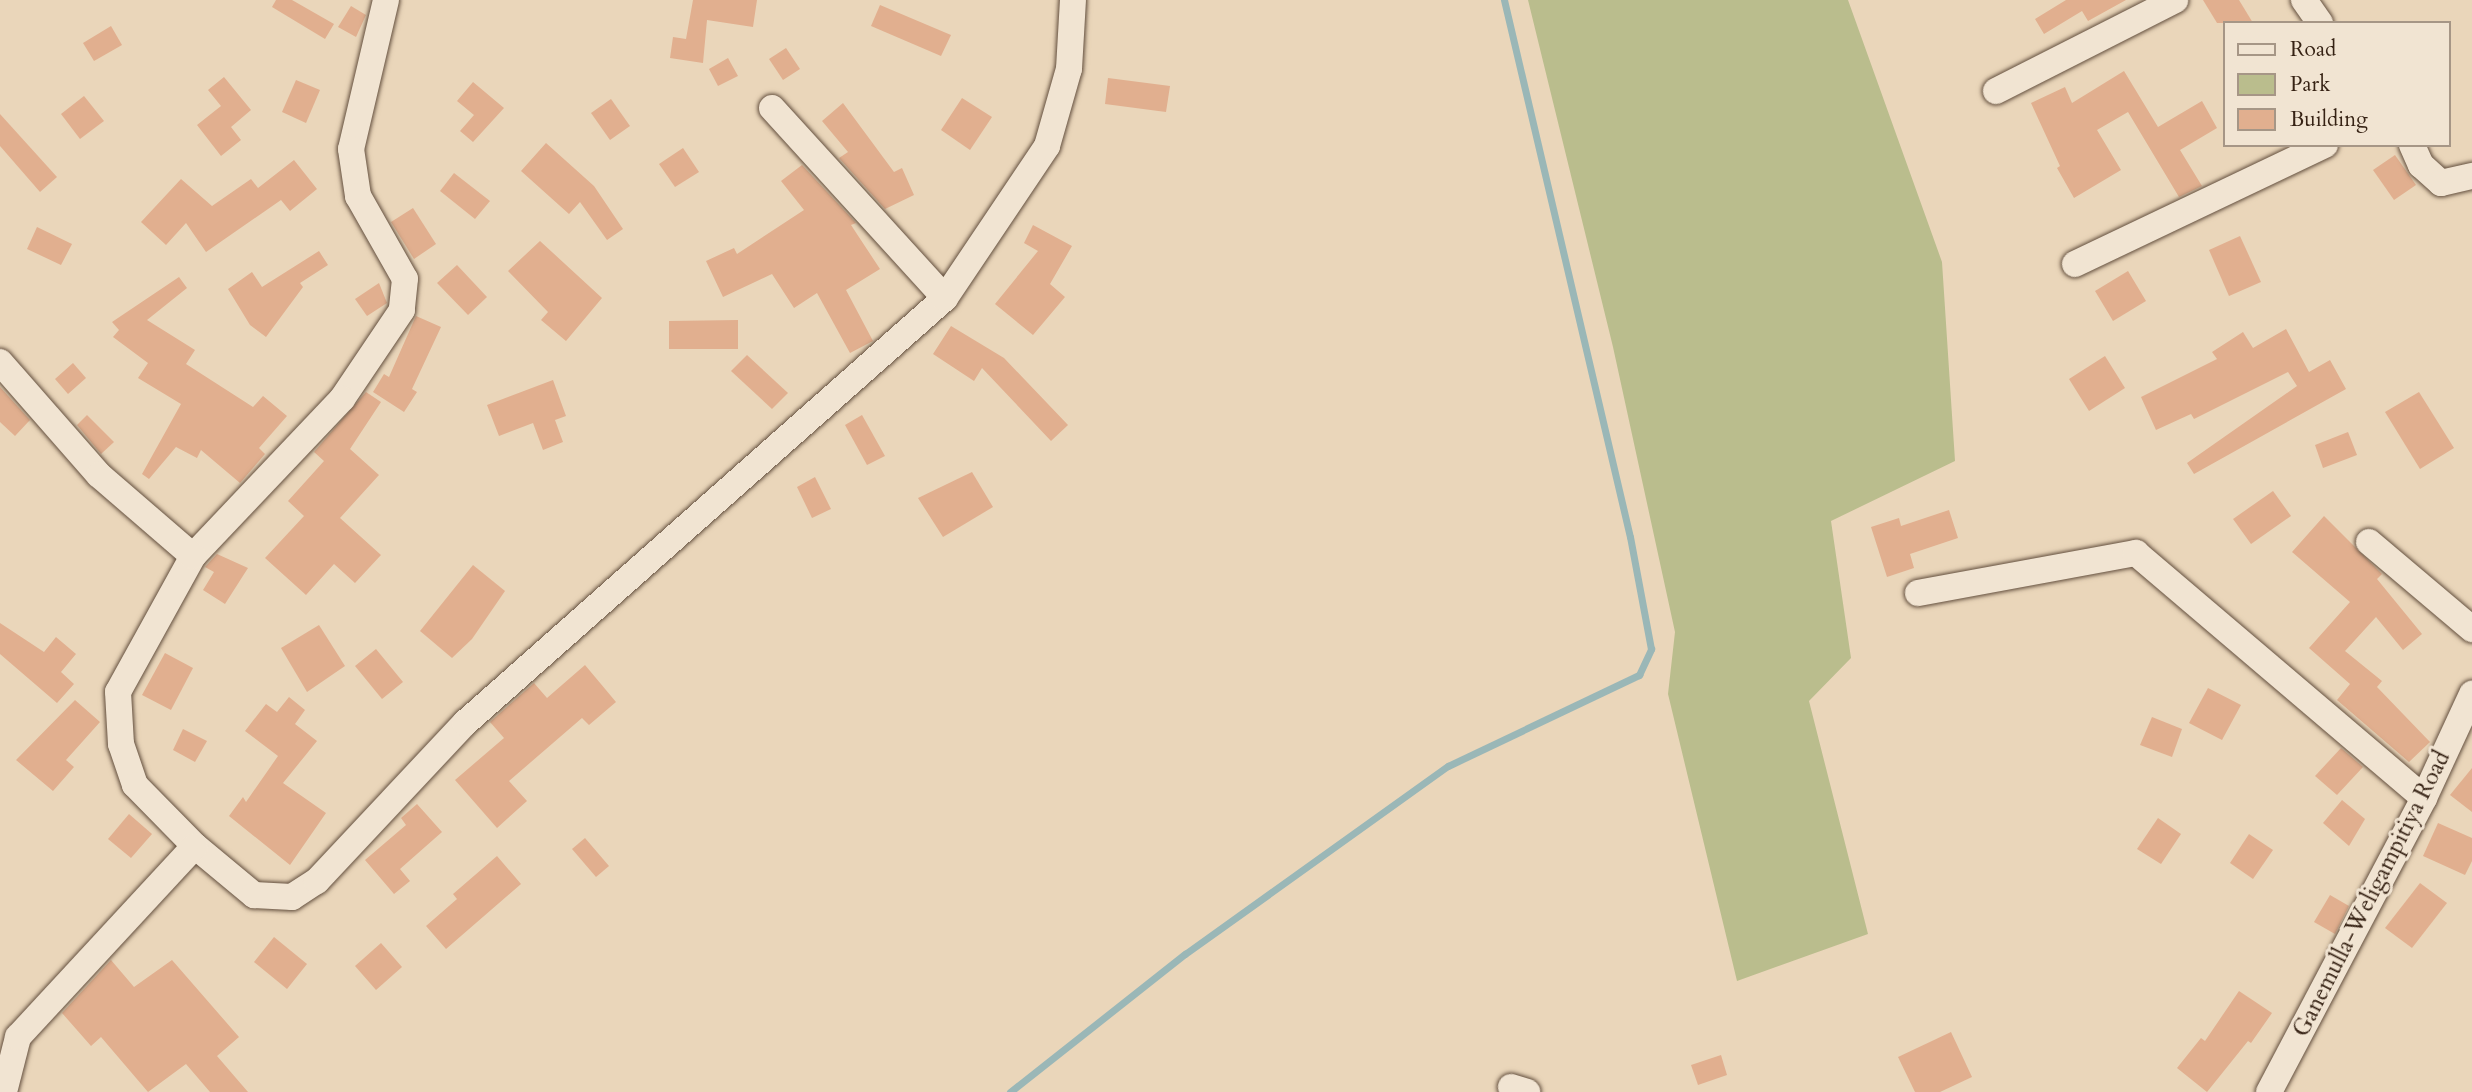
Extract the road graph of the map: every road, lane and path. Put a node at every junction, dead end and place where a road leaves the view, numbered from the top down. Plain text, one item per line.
1 (386, 0) edge
2 (1073, 0) edge
3 (2175, 0) edge
4 (2304, 0) edge
5 (2319, 21) edge
6 (1996, 91) dead end
7 (772, 108) dead end
8 (2321, 147) edge
9 (2413, 147) edge
10 (2472, 176) edge
11 (2075, 264) dead end
12 (945, 298) junction
13 (0, 362) edge
14 (2370, 542) dead end
15 (193, 555) junction
16 (1918, 593) dead end
17 (2472, 629) edge
18 (2472, 694) edge
19 (2424, 798) junction
20 (195, 846) junction
21 (2279, 1087) edge
22 (4, 1092) edge

1 - 15 street
2 - 12 street
3 - 6 street
4 - 5 street
7 - 12 street
8 - 11 street
9 - 10 street
12 - 20 street
13 - 15 street
14 - 17 street
15 - 20 street
16 - 19 street
18 - 19 street, Ganemulla-Weligampitiya Road
19 - 21 street, Ganemulla-Weligampitiya Road
20 - 22 street

